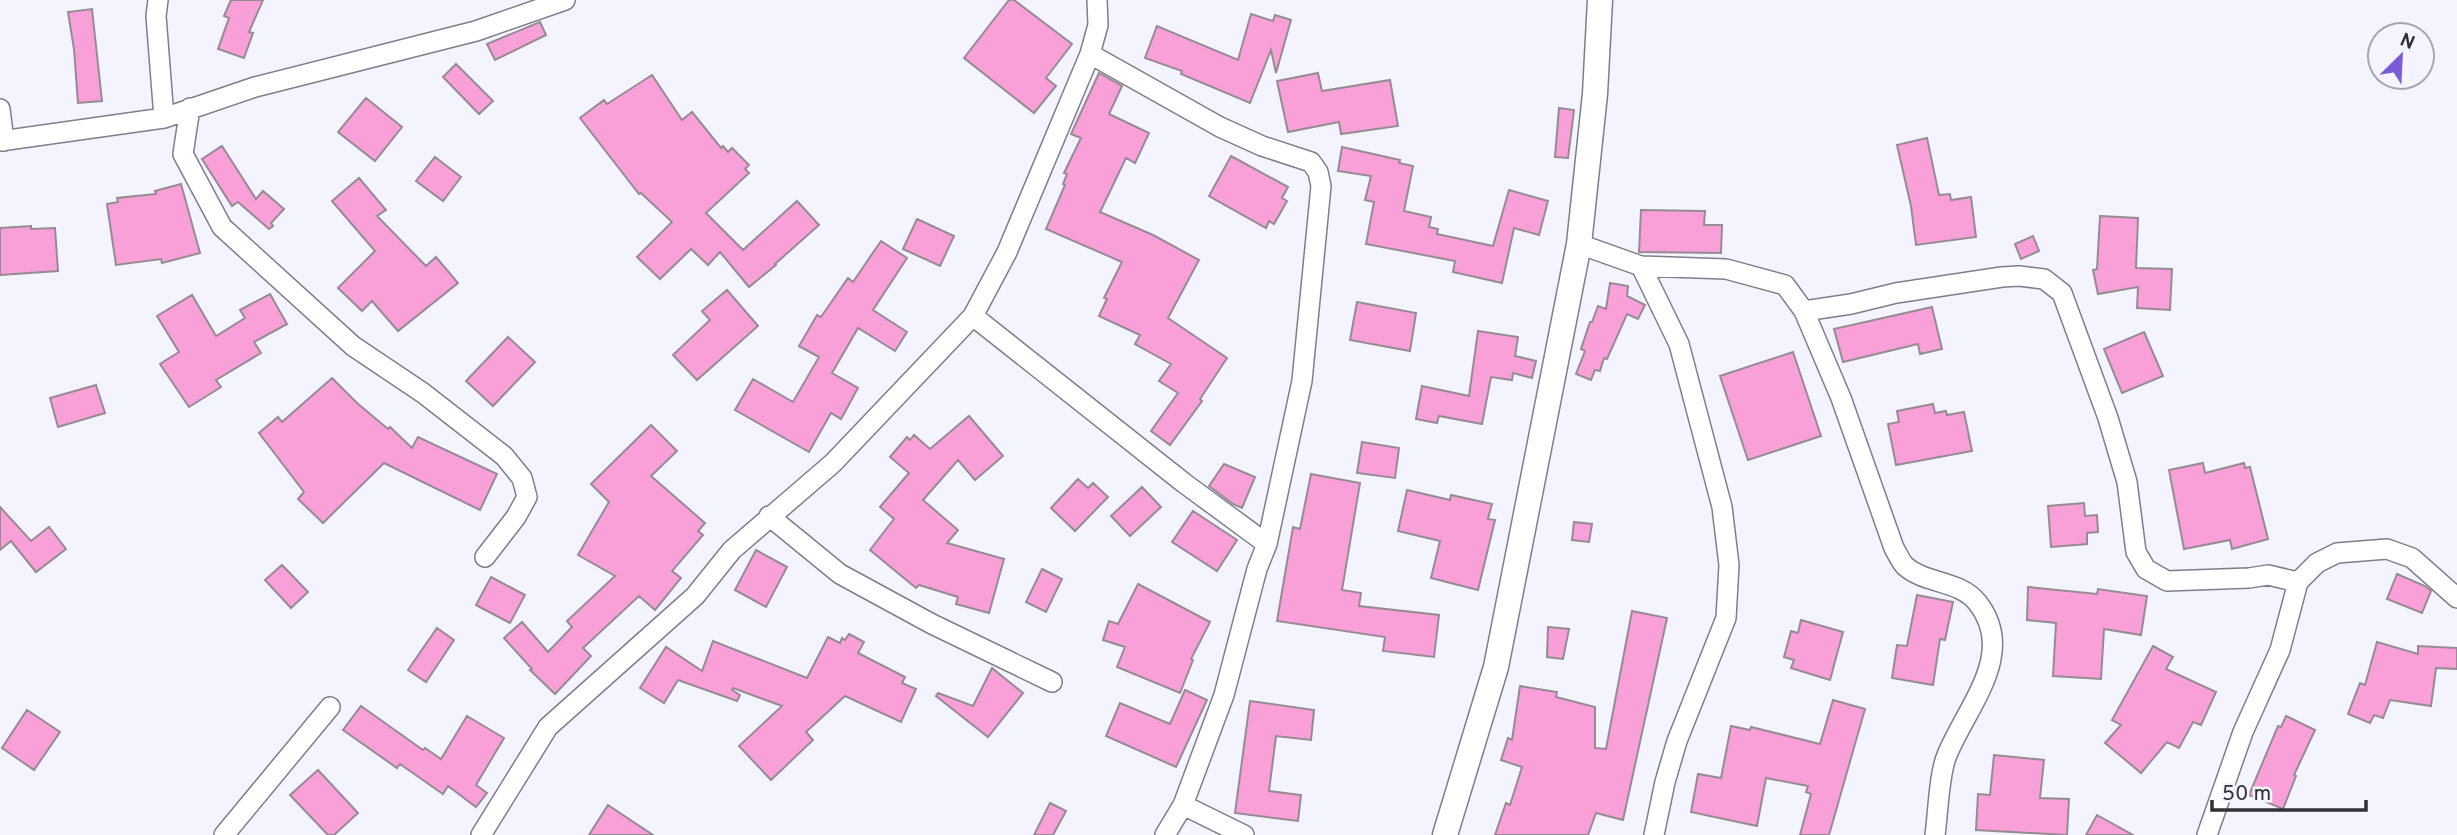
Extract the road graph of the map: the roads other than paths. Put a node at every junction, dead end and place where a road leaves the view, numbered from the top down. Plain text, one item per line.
1 (158, 0) edge
2 (565, 0) edge
3 (1097, 0) edge
4 (1600, 0) edge
5 (1090, 54) junction
6 (190, 108) junction
7 (0, 109) edge
8 (164, 118) junction
9 (2, 141) edge
10 (1579, 244) junction
11 (1641, 265) junction
12 (1804, 311) junction
13 (974, 316) junction
14 (769, 516) junction
15 (1267, 544) junction
16 (485, 557) dead end
17 (2298, 582) junction
18 (2457, 598) edge
19 (1052, 682) dead end
20 (330, 707) dead end
21 (1183, 805) junction
22 (1656, 834) edge
23 (224, 835) edge
24 (481, 835) edge
25 (1165, 835) edge
26 (1244, 835) edge
27 (1445, 835) edge
28 (1936, 835) edge
29 (2207, 835) edge

1 - 8 street
2 - 6 street
3 - 5 street
4 - 10 street
5 - 13 street
5 - 15 street
6 - 8 street
6 - 16 street
7 - 9 street
8 - 9 street
10 - 11 street
10 - 27 street
11 - 12 street
11 - 22 street
12 - 17 street
12 - 28 street
13 - 14 street
13 - 15 street
14 - 19 street
14 - 24 street
15 - 21 street
17 - 18 street
17 - 29 street
20 - 23 street
21 - 25 street
21 - 26 street

